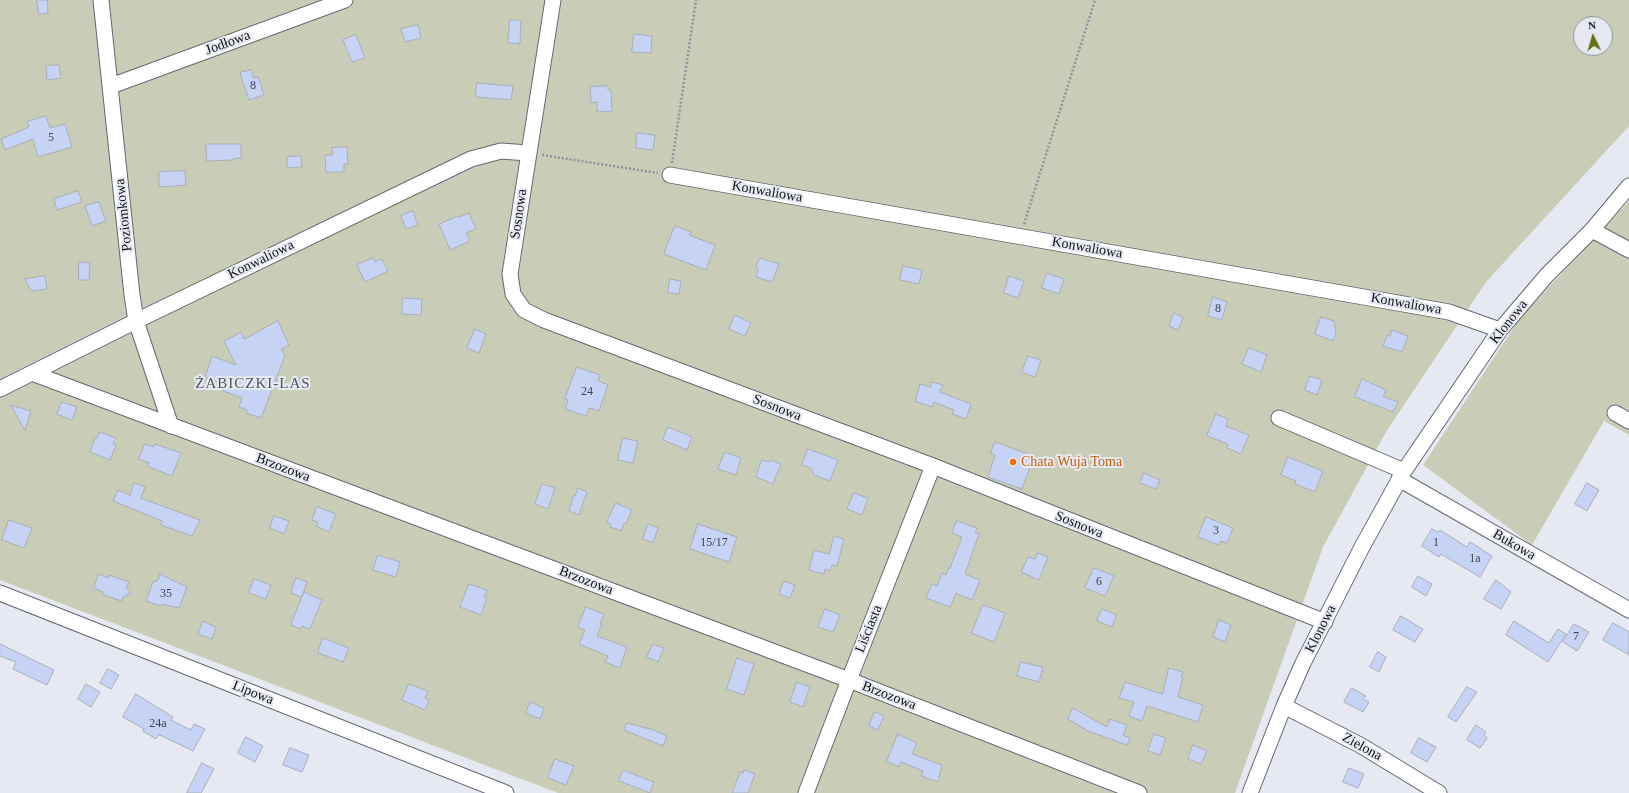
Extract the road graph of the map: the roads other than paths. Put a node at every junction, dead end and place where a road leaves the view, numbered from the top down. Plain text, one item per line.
1 (101, 0) edge
2 (345, 0) edge
3 (553, 0) edge
4 (111, 86) junction
5 (528, 153) junction
6 (670, 175) road end
7 (1629, 186) edge
8 (1592, 230) junction
9 (1629, 250) edge
10 (136, 320) junction
11 (1500, 330) junction
12 (32, 372) junction
13 (0, 388) edge
14 (1615, 413) dead end
15 (1279, 418) dead end
16 (1629, 421) edge
17 (171, 426) junction
18 (933, 466) junction
19 (1402, 475) junction
20 (0, 593) edge
21 (1629, 610) edge
22 (1325, 622) junction
23 (849, 680) junction
24 (1284, 706) junction
25 (506, 793) edge
26 (806, 793) edge
27 (1139, 793) edge
28 (1250, 793) edge
29 (1439, 793) edge

1 - 4 street, Poziomkowa
2 - 4 street, Jodłowa
3 - 5 street, Sosnowa
4 - 10 street, Poziomkowa
5 - 10 street, Konwaliowa
5 - 18 street, Sosnowa
6 - 11 street, Konwaliowa
7 - 8 street, Klonowa
8 - 9 street
8 - 11 street, Klonowa
10 - 12 street, Konwaliowa
10 - 17 street, Poziomkowa
11 - 19 street, Klonowa
12 - 13 street, Konwaliowa
12 - 17 street, Brzozowa
14 - 16 street
15 - 19 street
17 - 23 street, Brzozowa
18 - 22 street, Sosnowa
18 - 23 street, Liściasta
19 - 21 street, Bukowa
19 - 22 street, Klonowa
20 - 25 street, Lipowa
22 - 24 street, Klonowa
23 - 26 street, Liściasta
23 - 27 street, Brzozowa
24 - 28 street, Klonowa
24 - 29 street, Zielona

